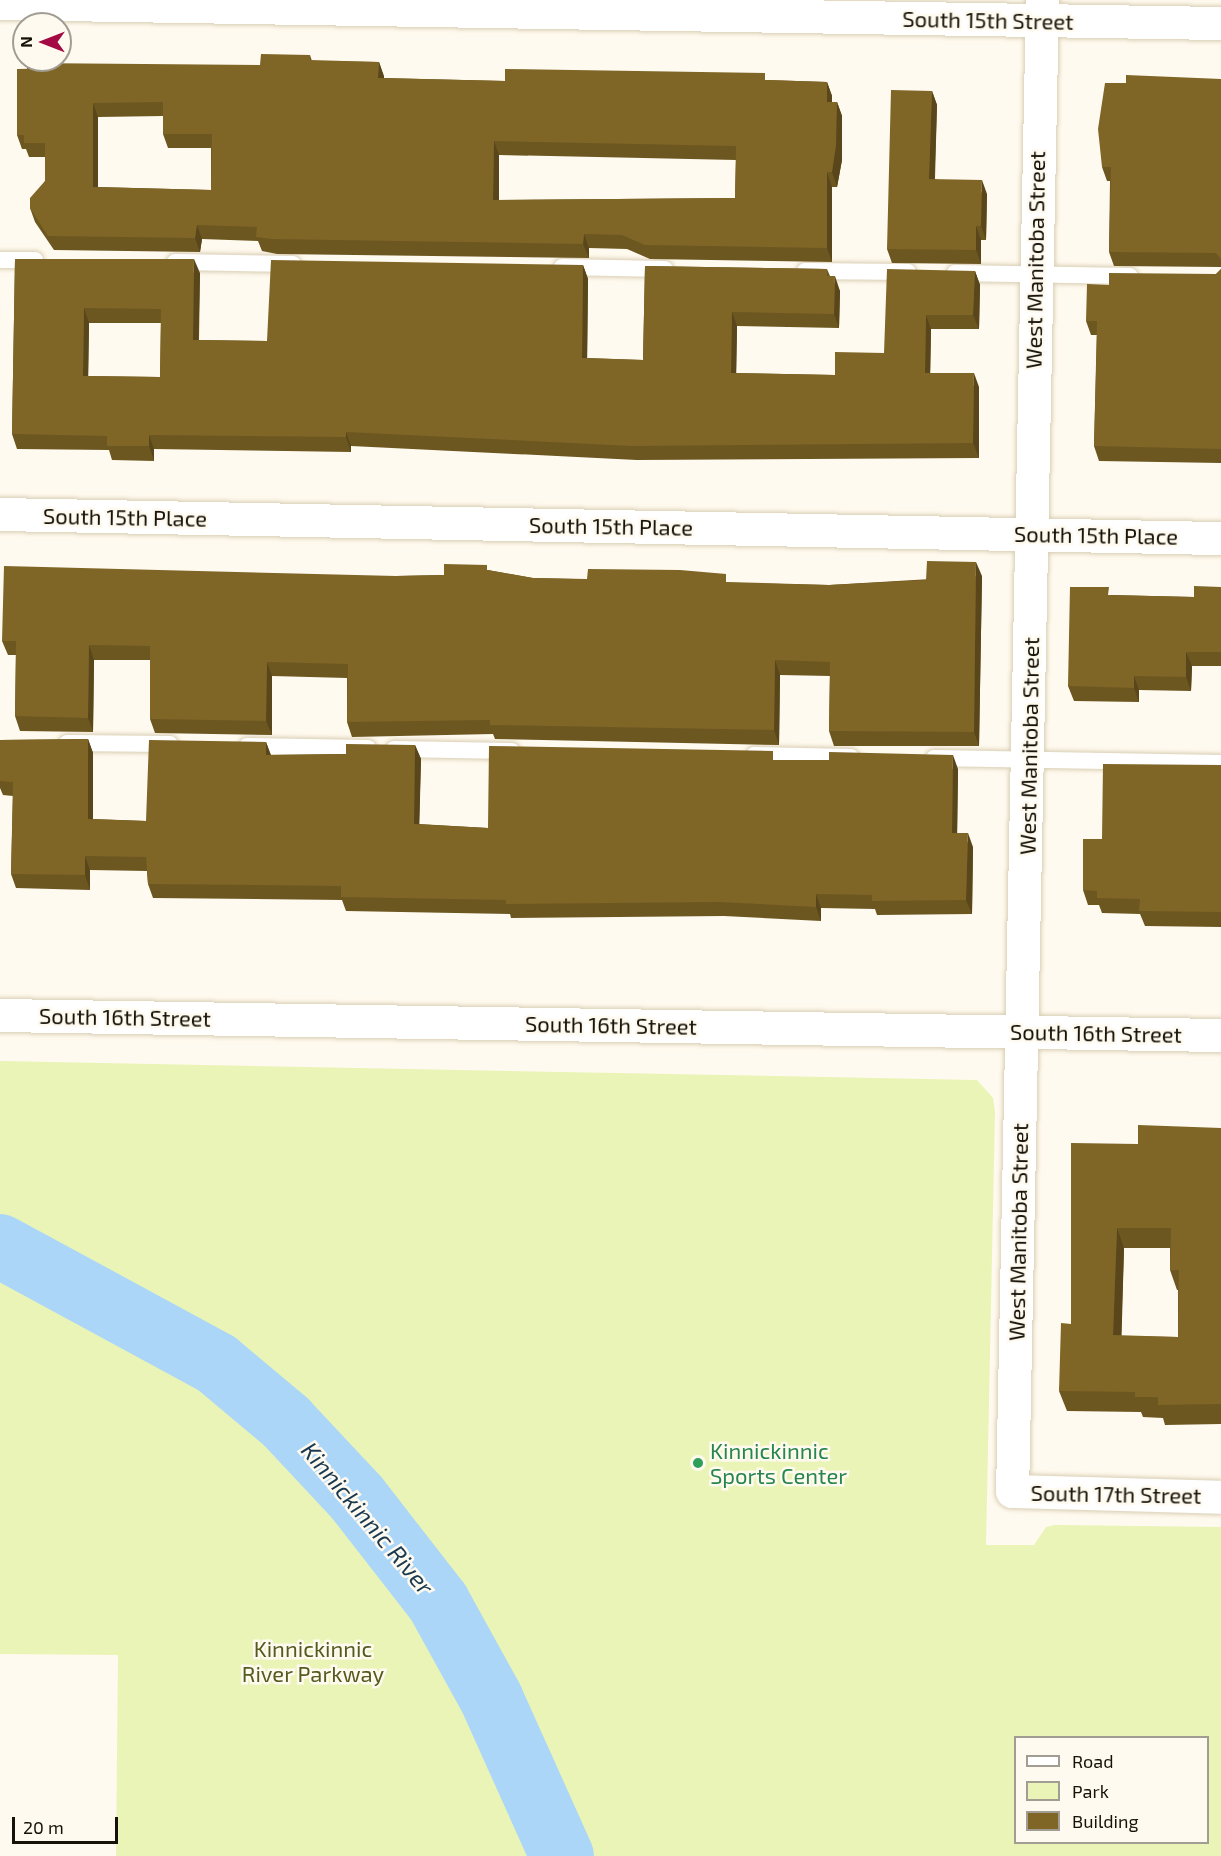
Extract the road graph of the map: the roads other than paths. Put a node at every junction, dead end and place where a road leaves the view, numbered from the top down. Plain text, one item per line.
1 (0, 3) edge
2 (1041, 10) edge
3 (1221, 23) edge
4 (0, 260) edge
5 (53, 261) edge
6 (161, 262) edge
7 (316, 264) edge
8 (544, 267) edge
9 (687, 269) edge
10 (783, 270) edge
11 (1035, 274) junction
12 (1152, 276) edge
13 (0, 514) edge
14 (1032, 534) junction
15 (1221, 538) edge
16 (48, 742) edge
17 (190, 745) edge
18 (226, 746) edge
19 (536, 751) edge
20 (738, 755) edge
21 (869, 757) edge
22 (917, 758) edge
23 (1029, 760) junction
24 (1221, 763) edge
25 (0, 1015) edge
26 (1023, 1031) junction
27 (1221, 1035) edge
28 (1012, 1491) joint
29 (1221, 1497) edge

1 - 2 street, South 15th Street
2 - 3 street, South 15th Street
2 - 11 street, West Manitoba Street
4 - 5 lane
6 - 7 lane
8 - 9 lane
10 - 11 lane
11 - 12 lane
11 - 14 street, West Manitoba Street
13 - 14 street, South 15th Place
14 - 15 street, South 15th Place
14 - 23 street, West Manitoba Street
16 - 17 lane
18 - 19 lane
20 - 21 lane
22 - 23 lane
23 - 24 lane
23 - 26 street, West Manitoba Street
25 - 26 street, South 16th Street
26 - 27 street, South 16th Street
26 - 28 street, West Manitoba Street
28 - 29 street, South 17th Street

